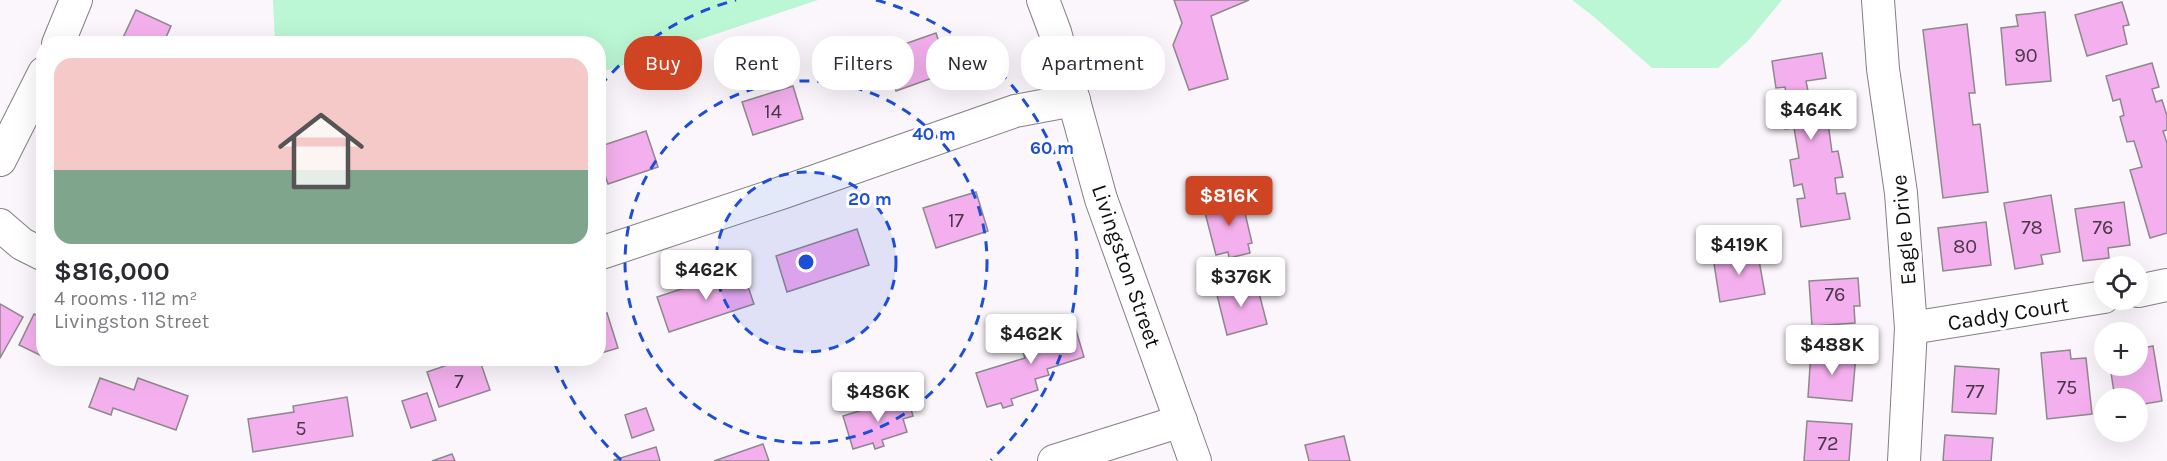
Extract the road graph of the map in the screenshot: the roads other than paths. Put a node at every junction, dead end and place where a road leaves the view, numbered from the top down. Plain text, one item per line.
1 (76, 0) edge
2 (1043, 0) edge
3 (1878, 0) edge
4 (61, 36) edge
5 (36, 90) edge
6 (1074, 100) junction
7 (0, 160) edge
8 (0, 225) edge
9 (36, 251) edge
10 (606, 251) edge
11 (2167, 285) edge
12 (2148, 289) edge
13 (2094, 299) edge
14 (1911, 328) junction
15 (1181, 422) junction
16 (1054, 461) edge
17 (1195, 461) edge
18 (1904, 461) edge

1 - 4 street
2 - 6 street, Livingston Street
3 - 14 street, Eagle Drive
5 - 7 street
6 - 10 street
6 - 15 street, Livingston Street
8 - 9 street
11 - 12 street
13 - 14 street, Caddy Court
14 - 18 street, Eagle Drive
15 - 16 street
15 - 17 street, Livingston Street

